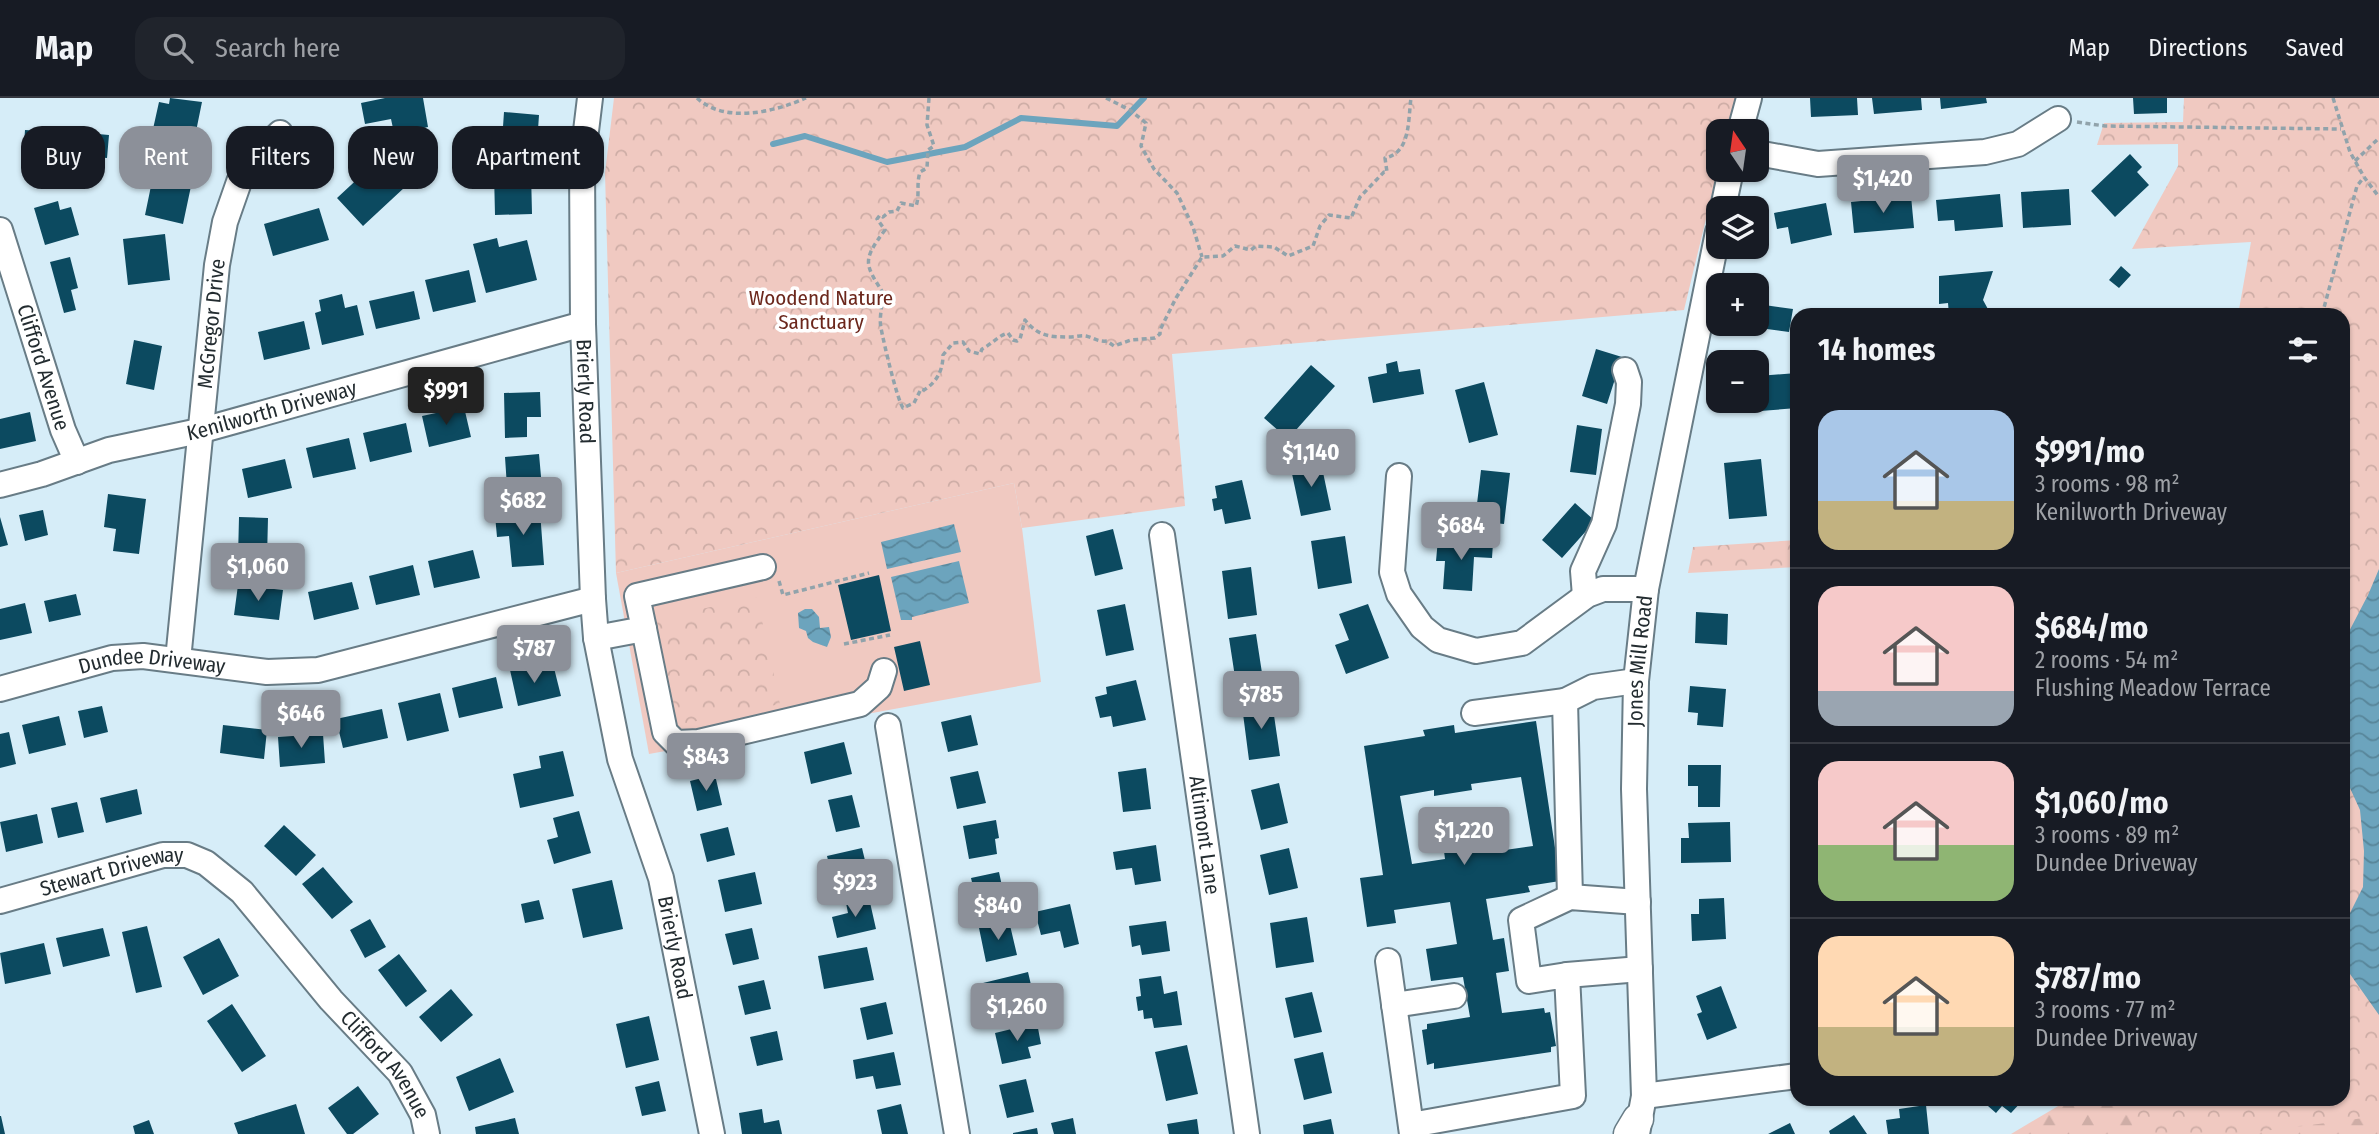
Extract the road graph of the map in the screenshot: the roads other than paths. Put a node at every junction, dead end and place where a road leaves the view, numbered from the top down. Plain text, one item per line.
1 (590, 98) edge
2 (1749, 98) edge
3 (1743, 119) edge
4 (2058, 119) road end
5 (1769, 155) edge
6 (237, 189) edge
7 (0, 230) edge
8 (1713, 259) edge
9 (583, 324) junction
10 (1625, 370) dead end
11 (199, 431) junction
12 (77, 462) junction
13 (1399, 477) dead end
14 (0, 485) edge
15 (1162, 535) dead end
16 (763, 566) road end
17 (1646, 589) junction
18 (1585, 596) junction
19 (593, 599) junction
20 (644, 629) junction
21 (596, 638) junction
22 (178, 660) junction
23 (884, 671) dead end
24 (1636, 681) junction
25 (0, 689) edge
26 (1565, 701) junction
27 (1474, 713) dead end
28 (888, 726) dead end
29 (1570, 897) junction
30 (0, 901) edge
31 (1638, 902) junction
32 (1388, 961) dead end
33 (1640, 969) junction
34 (1567, 975) junction
35 (1454, 996) dead end
36 (331, 1000) joint
37 (1394, 1005) junction
38 (1790, 1078) edge
39 (1645, 1125) edge
40 (1411, 1129) edge
41 (427, 1134) edge
42 (712, 1134) edge
43 (957, 1134) edge
44 (1247, 1134) edge

1 - 9 street, Brierly Road
2 - 3 street
4 - 5 street
6 - 11 street, McGregor Drive
7 - 12 street, Clifford Avenue
8 - 17 street, Jones Mill Road
9 - 11 street, Kenilworth Driveway
9 - 19 street, Brierly Road
10 - 18 street
11 - 12 street, Kenilworth Driveway
11 - 22 street, McGregor Drive
12 - 14 street, Kenilworth Driveway
13 - 18 street
15 - 44 street, Altimont Lane
16 - 20 street
17 - 18 street
17 - 24 street, Jones Mill Road
19 - 21 street, Brierly Road
19 - 22 street, Dundee Driveway
20 - 21 street
20 - 23 street
21 - 42 street, Brierly Road
22 - 25 street, Dundee Driveway
24 - 26 street
24 - 31 street, Jones Mill Road
26 - 27 street
26 - 29 street
28 - 43 street
29 - 31 street
29 - 34 street
30 - 36 street, Stewart Driveway
31 - 33 street, Jones Mill Road
32 - 37 street
33 - 34 street
33 - 39 street, Jones Mill Road
34 - 40 street
35 - 37 street
36 - 41 street, Clifford Avenue
37 - 40 street
38 - 39 street

